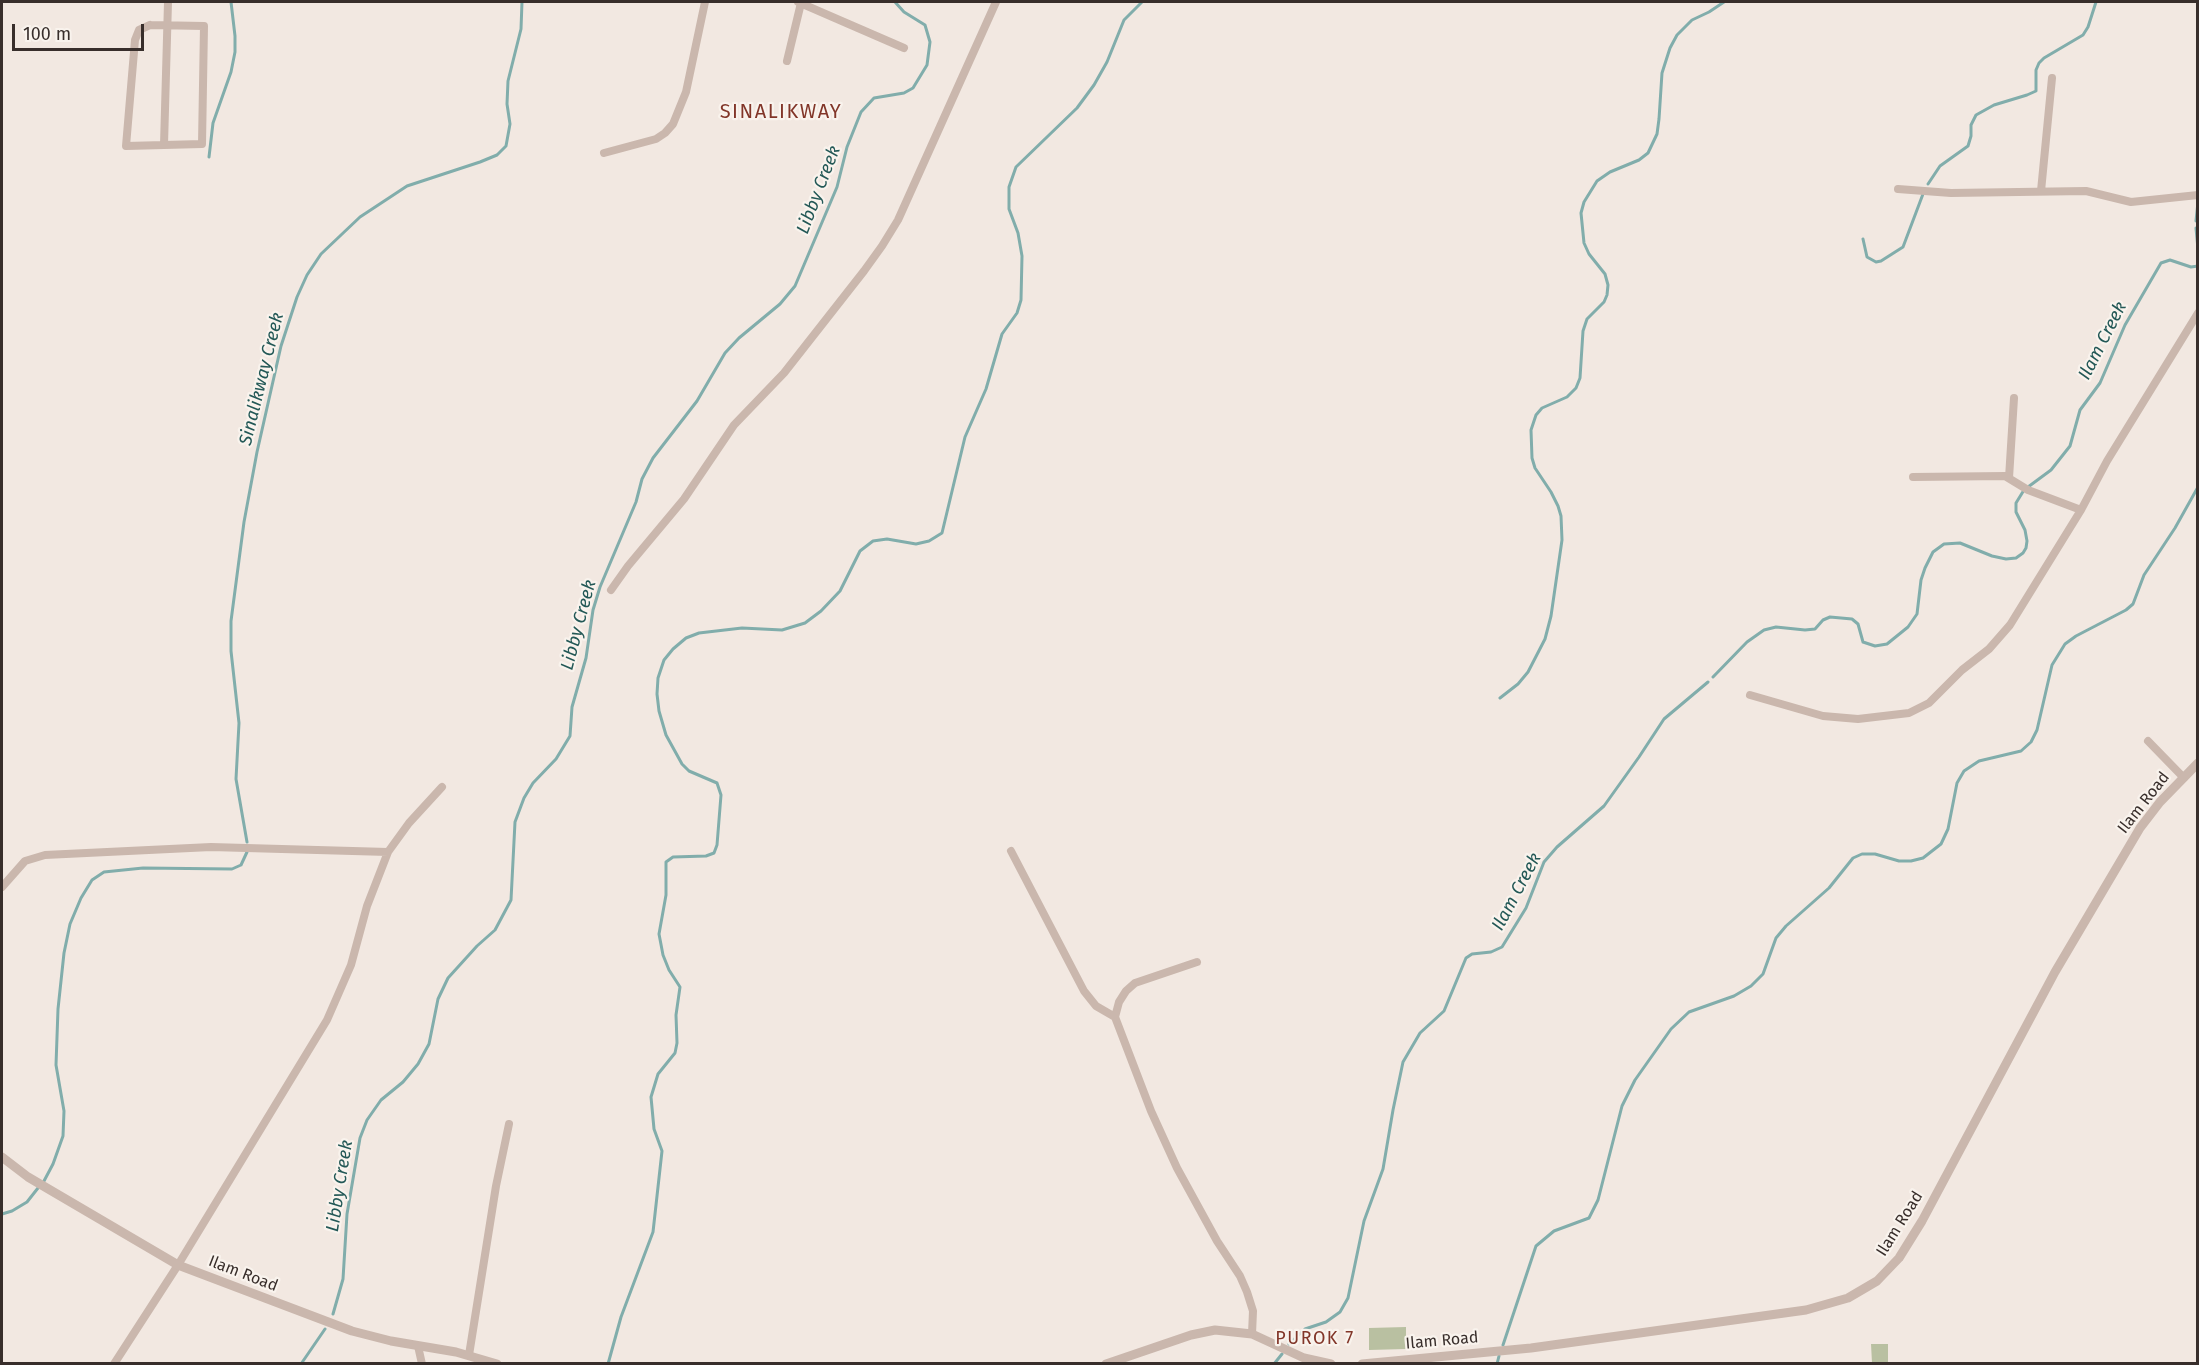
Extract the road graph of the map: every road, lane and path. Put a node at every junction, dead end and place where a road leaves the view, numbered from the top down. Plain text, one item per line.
1 (168, 2) edge
2 (705, 2) edge
3 (799, 2) edge
4 (996, 2) edge
5 (168, 26) junction
6 (904, 48) dead end
7 (788, 61) dead end
8 (2052, 78) dead end
9 (164, 145) junction
10 (604, 153) dead end
11 (1898, 189) dead end
12 (2041, 191) junction
13 (2198, 195) edge
14 (2198, 313) edge
15 (2014, 398) dead end
16 (1913, 477) dead end
17 (2009, 478) junction
18 (2081, 510) junction
19 (611, 590) dead end
20 (1750, 695) dead end
21 (2148, 741) dead end
22 (2198, 764) edge
23 (2184, 778) junction
24 (442, 788) dead end
25 (1011, 851) dead end
26 (388, 852) junction
27 (2, 886) edge
28 (1197, 962) dead end
29 (1115, 1017) junction
30 (509, 1124) dead end
31 (2, 1157) edge
32 (178, 1265) junction
33 (1252, 1334) junction
34 (418, 1346) junction
35 (469, 1356) junction
36 (114, 1364) edge
37 (422, 1364) edge
38 (497, 1364) edge
39 (1106, 1364) edge
40 (1331, 1364) edge
41 (1362, 1364) edge

1 - 5 street
2 - 10 street
3 - 6 street
3 - 7 street
4 - 19 street
5 - 9 street
5 - 9 street
5 - 9 street
8 - 12 street
11 - 12 street
12 - 13 street
14 - 18 street
15 - 17 street
16 - 17 street
17 - 18 street
18 - 20 street
21 - 23 street
22 - 23 street, Ilam Road
23 - 41 street, Ilam Road
24 - 26 street
25 - 29 street
26 - 27 street
26 - 32 street
28 - 29 street
29 - 33 street
30 - 35 street
31 - 32 street, Ilam Road
32 - 34 street, Ilam Road
32 - 36 street
33 - 39 street
33 - 40 street
34 - 35 street, Ilam Road
34 - 37 street
35 - 38 street, Ilam Road

